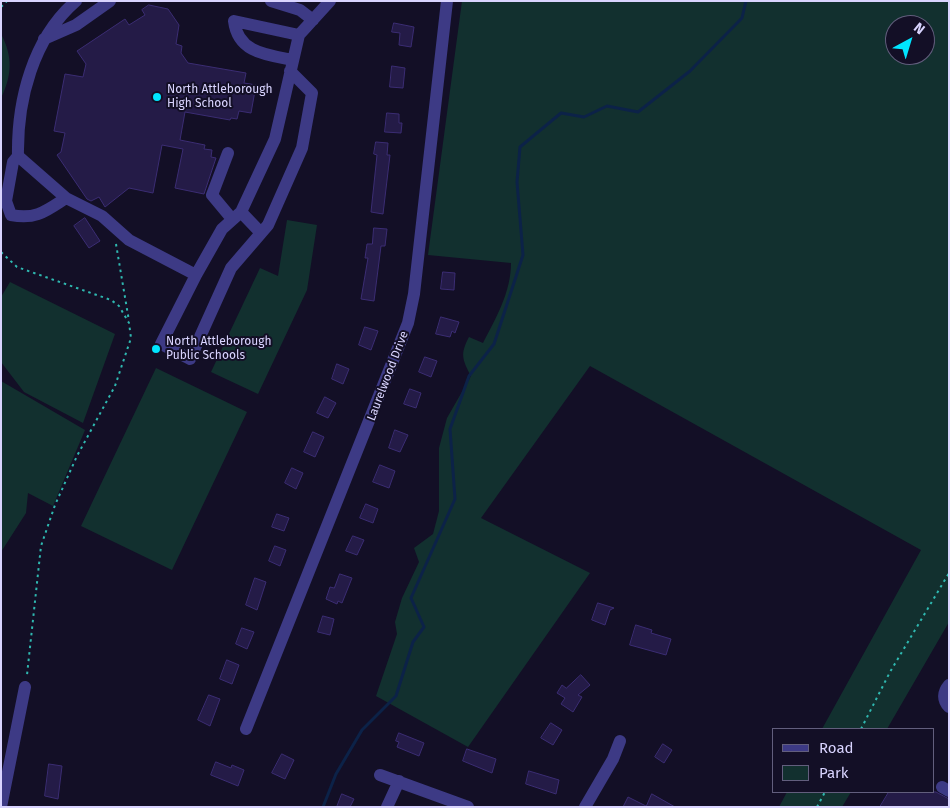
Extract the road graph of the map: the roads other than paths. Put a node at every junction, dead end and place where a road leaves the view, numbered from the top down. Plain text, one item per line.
1 (110, 1) edge
2 (271, 1) edge
3 (330, 1) edge
4 (447, 1) edge
5 (70, 3) edge
6 (313, 20) junction
7 (299, 35) junction
8 (44, 39) junction
9 (291, 66) junction
10 (228, 153) dead end
11 (18, 156) junction
12 (66, 198) junction
13 (237, 216) junction
14 (261, 233) junction
15 (196, 275) junction
16 (949, 685) edge
17 (25, 687) road end
18 (949, 707) edge
19 (246, 729) dead end
20 (620, 740) dead end
21 (380, 775) dead end
22 (399, 781) junction
23 (1, 807) edge
24 (387, 807) edge
25 (468, 807) edge
26 (585, 807) edge

1 - 8 street
2 - 6 street
3 - 6 street
4 - 19 street, Laurelwood Drive
5 - 8 street
6 - 7 street
7 - 9 street
7 - 9 street
8 - 11 street
9 - 13 street
9 - 14 street
10 - 13 street
11 - 12 street
11 - 12 street
12 - 15 street
13 - 14 street
13 - 15 street
14 - 15 street
16 - 18 street
17 - 23 street
20 - 26 street
21 - 22 street
22 - 24 street
22 - 25 street

